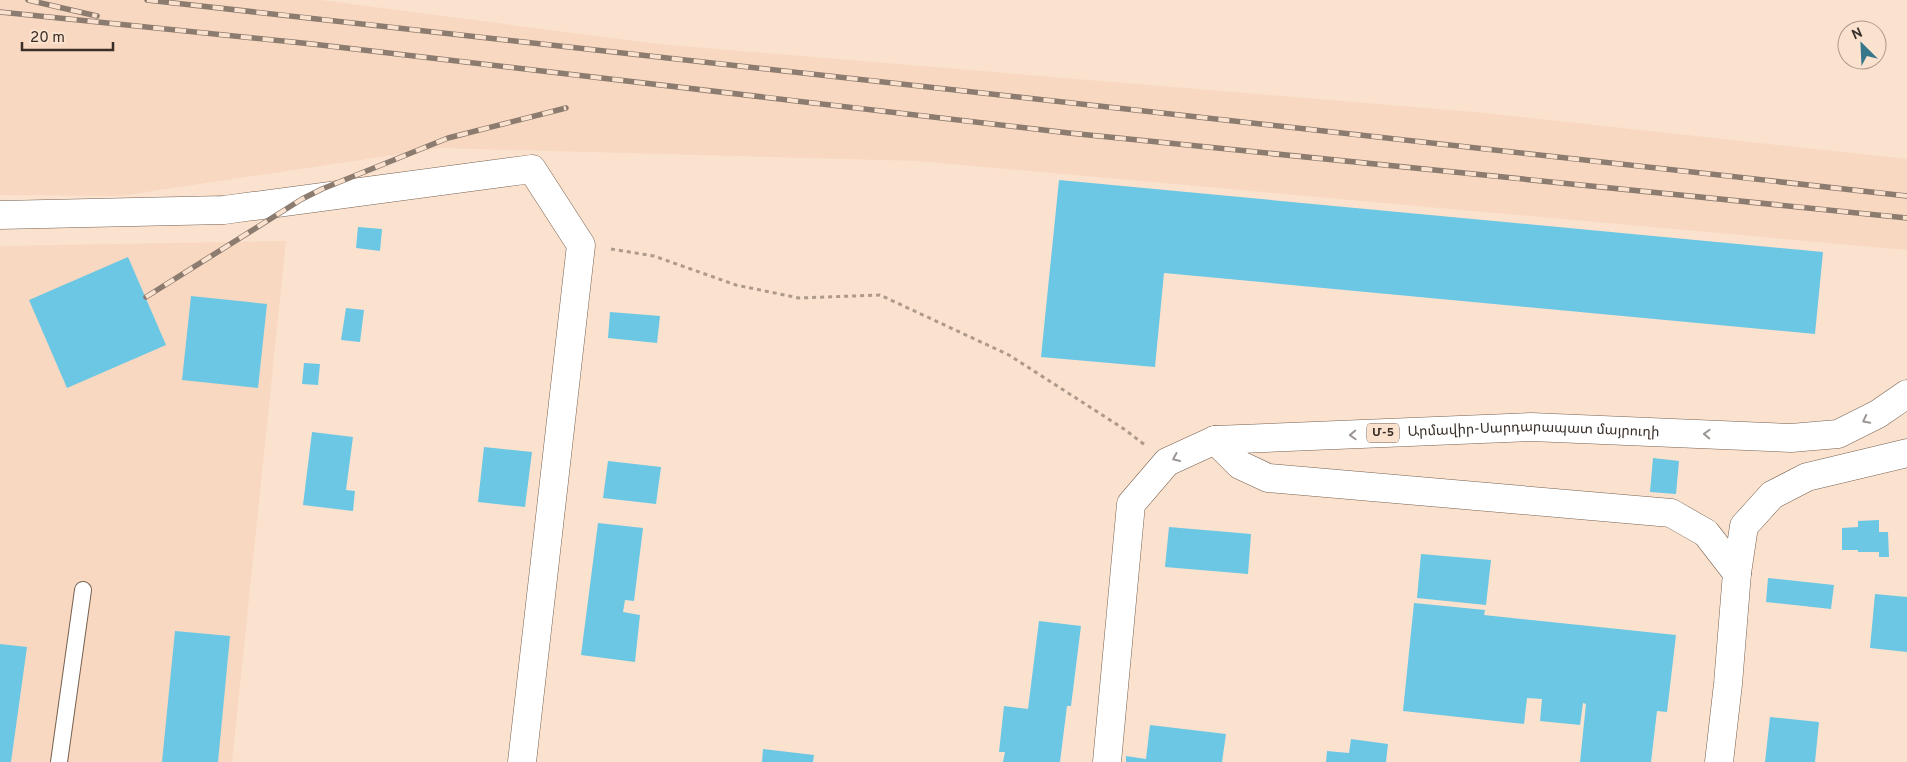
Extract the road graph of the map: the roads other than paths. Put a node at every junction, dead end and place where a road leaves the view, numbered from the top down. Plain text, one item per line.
1 (0, 215) edge
2 (1907, 394) edge
3 (1215, 440) junction
4 (1907, 454) edge
5 (1736, 573) junction
6 (84, 590) dead end
7 (59, 762) edge
8 (522, 762) edge
9 (1107, 762) edge
10 (1719, 762) edge

1 - 8 main road
2 -> 3 main road, Արմավիր-Սարդարապատ մայրուղի / Մ-5
3 - 5 main road
3 -> 9 main road, Արմավիր-Սարդարապատ մայրուղի / Մ-5
4 - 5 main road
5 - 10 main road
6 - 7 lane

